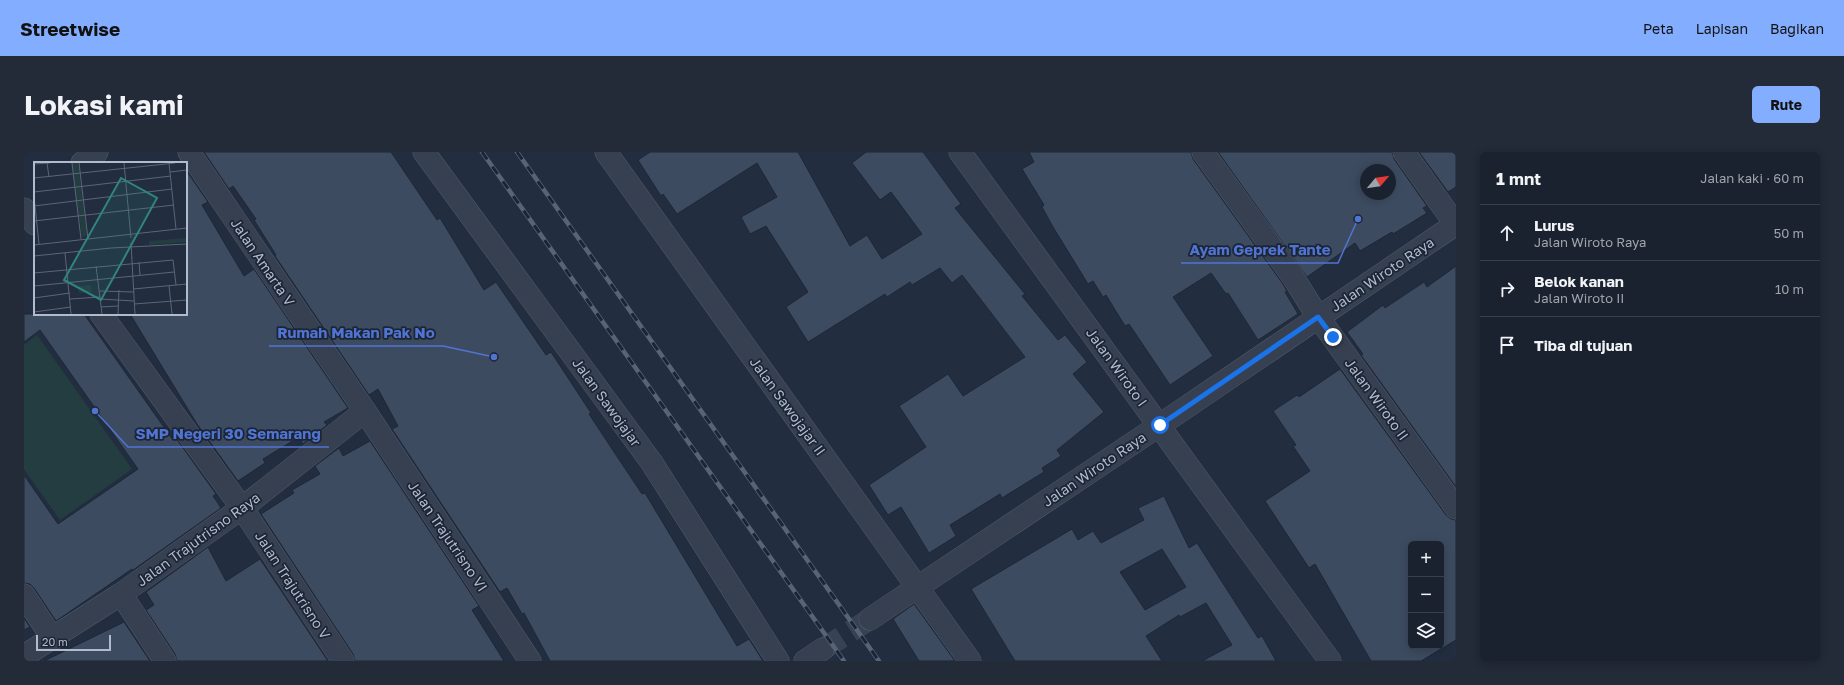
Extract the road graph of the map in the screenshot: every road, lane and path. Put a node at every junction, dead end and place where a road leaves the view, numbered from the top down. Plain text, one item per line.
1 (97, 152) edge
2 (189, 152) edge
3 (424, 152) edge
4 (960, 152) edge
5 (1203, 152) edge
6 (1404, 152) edge
7 (611, 154) edge
8 (83, 162) edge
9 (34, 197) edge
10 (24, 204) edge
11 (24, 209) edge
12 (34, 223) edge
13 (1456, 224) edge
14 (101, 315) edge
15 (1318, 317) junction
16 (365, 411) junction
17 (1160, 425) junction
18 (242, 508) junction
19 (1456, 508) edge
20 (917, 587) junction
21 (24, 594) edge
22 (121, 594) junction
23 (870, 619) tunnel mouth
24 (53, 639) junction
25 (823, 649) tunnel mouth
26 (32, 656) edge
27 (165, 661) edge
28 (344, 661) edge
29 (530, 661) edge
30 (778, 661) edge
31 (805, 661) edge
32 (970, 661) edge
33 (1330, 661) edge

1 - 8 street
2 - 16 street, Jalan Amarta V
3 - 30 street, Jalan Sawojajar
4 - 17 street, Jalan Wiroto I
5 - 15 street, Jalan Wiroto II
6 - 13 street
7 - 20 street, Jalan Sawojajar II
9 - 10 street
11 - 12 street
13 - 15 street, Jalan Wiroto Raya
14 - 18 street, Jalan Trajutrisno V
15 - 17 street, Jalan Wiroto Raya
15 - 19 street, Jalan Wiroto II
16 - 18 street, Jalan Trajutrisno Raya
16 - 29 street, Jalan Trajutrisno VI
17 - 20 street, Jalan Wiroto Raya
17 - 33 street, Jalan Wiroto I
18 - 22 street, Jalan Trajutrisno Raya
18 - 28 street, Jalan Trajutrisno V
20 - 23 street, Jalan Wiroto Raya
20 - 32 street, Jalan Sawojajar II
21 - 24 street
22 - 24 street, Jalan Trajutrisno Raya
22 - 27 street
24 - 26 street, Jalan Trajutrisno Raya
25 - 31 street

